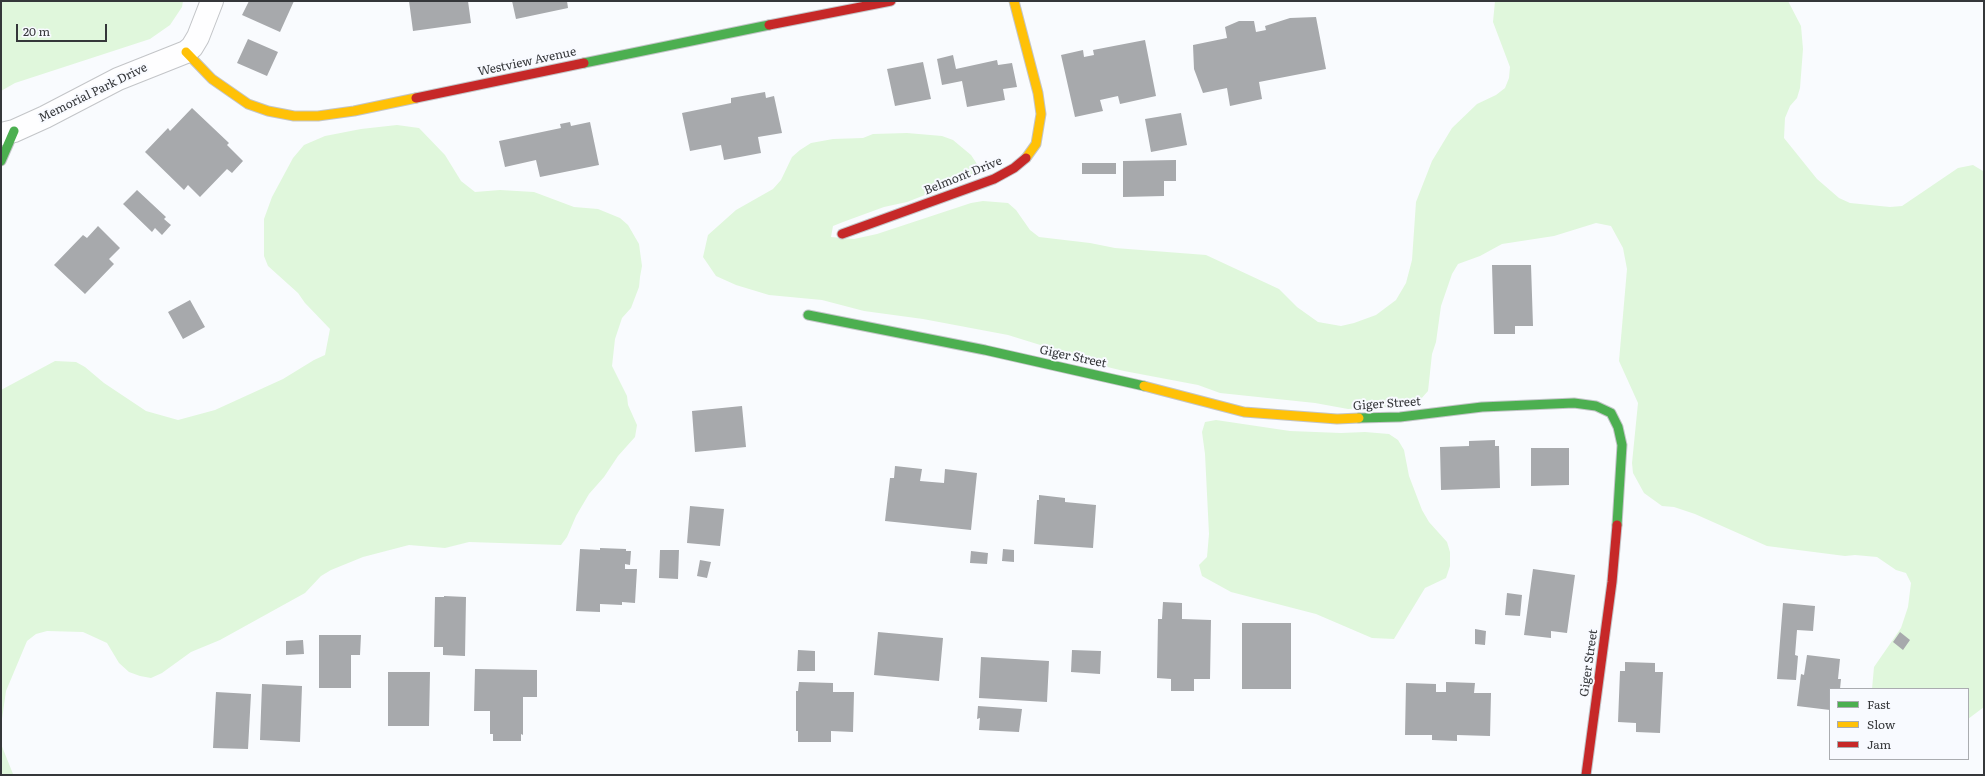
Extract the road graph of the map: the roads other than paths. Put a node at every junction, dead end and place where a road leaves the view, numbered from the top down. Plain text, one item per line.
1 (212, 1) edge
2 (891, 1) edge
3 (1014, 1) edge
4 (186, 52) junction
5 (8, 132) edge
6 (1, 161) edge
7 (842, 234) dead end
8 (808, 315) dead end
9 (1586, 775) edge

1 - 4 street
2 - 4 street, Westview Avenue
3 - 7 street, Belmont Drive
4 - 5 street, Memorial Park Drive
5 - 6 street
8 - 9 street, Giger Street

